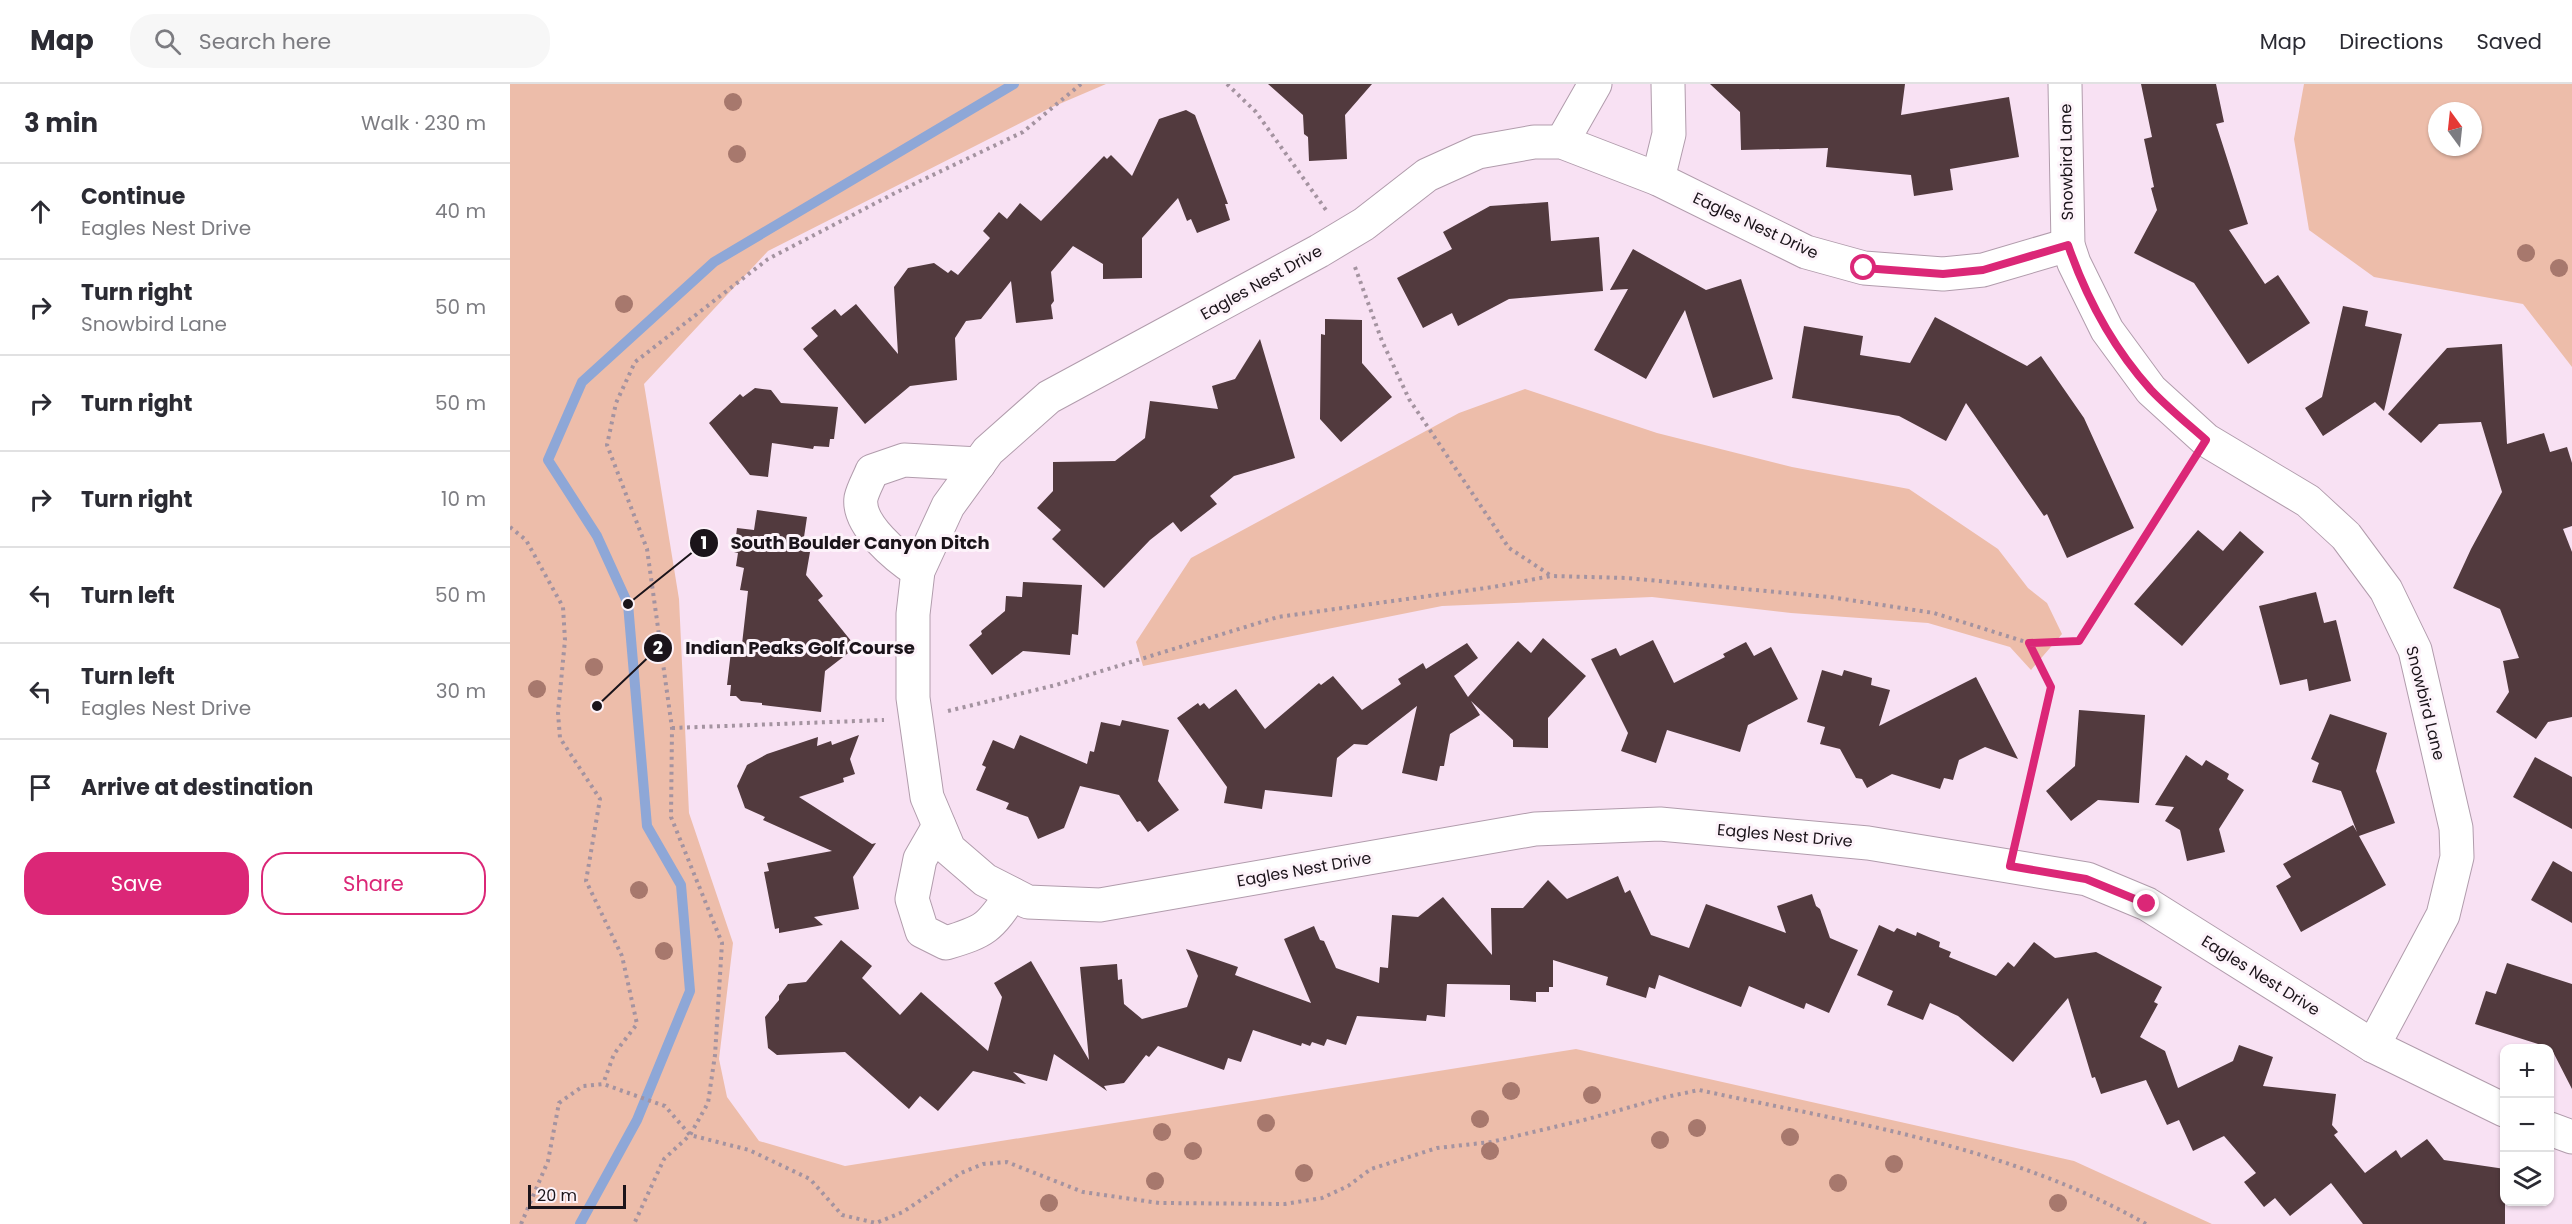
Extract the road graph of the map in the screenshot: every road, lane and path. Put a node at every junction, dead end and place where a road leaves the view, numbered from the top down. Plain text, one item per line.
1 (1081, 84) edge
2 (1227, 84) edge
3 (1595, 84) edge
4 (1668, 84) edge
5 (2065, 84) edge
6 (1562, 142) junction
7 (1658, 179) junction
8 (1344, 237) junction
9 (2068, 245) junction
10 (2206, 440) junction
11 (979, 464) junction
12 (510, 527) edge
13 (918, 572) junction
14 (1551, 576) junction
15 (2029, 643) junction
16 (916, 718) junction
17 (672, 728) junction
18 (939, 826) junction
19 (2010, 866) junction
20 (1012, 894) junction
21 (2373, 1046) junction
22 (603, 1084) junction
23 (2500, 1108) edge
24 (2554, 1130) edge
25 (690, 1136) junction
26 (2572, 1137) edge
27 (521, 1224) edge
28 (634, 1224) edge
29 (2146, 1224) edge

1 - 17 path
2 - 8 path
3 - 6 street
4 - 7 street
5 - 9 street, Snowbird Lane
6 - 7 street, Eagles Nest Drive
6 - 8 street, Eagles Nest Drive
7 - 9 street, Eagles Nest Drive
8 - 11 street, Eagles Nest Drive
8 - 14 path
9 - 10 street, Snowbird Lane
10 - 15 path
10 - 21 street, Snowbird Lane
11 - 13 street, Eagles Nest Drive
11 - 13 street
12 - 22 path
13 - 16 street, Eagles Nest Drive
14 - 15 path
14 - 16 path
15 - 19 path
16 - 17 path
16 - 18 street, Eagles Nest Drive
17 - 25 path
18 - 20 street, Eagles Nest Drive
18 - 20 street
19 - 20 street, Eagles Nest Drive
19 - 21 street, Eagles Nest Drive
21 - 23 street, Eagles Nest Drive
22 - 25 path
22 - 27 path
24 - 26 street
25 - 28 path
25 - 29 path

